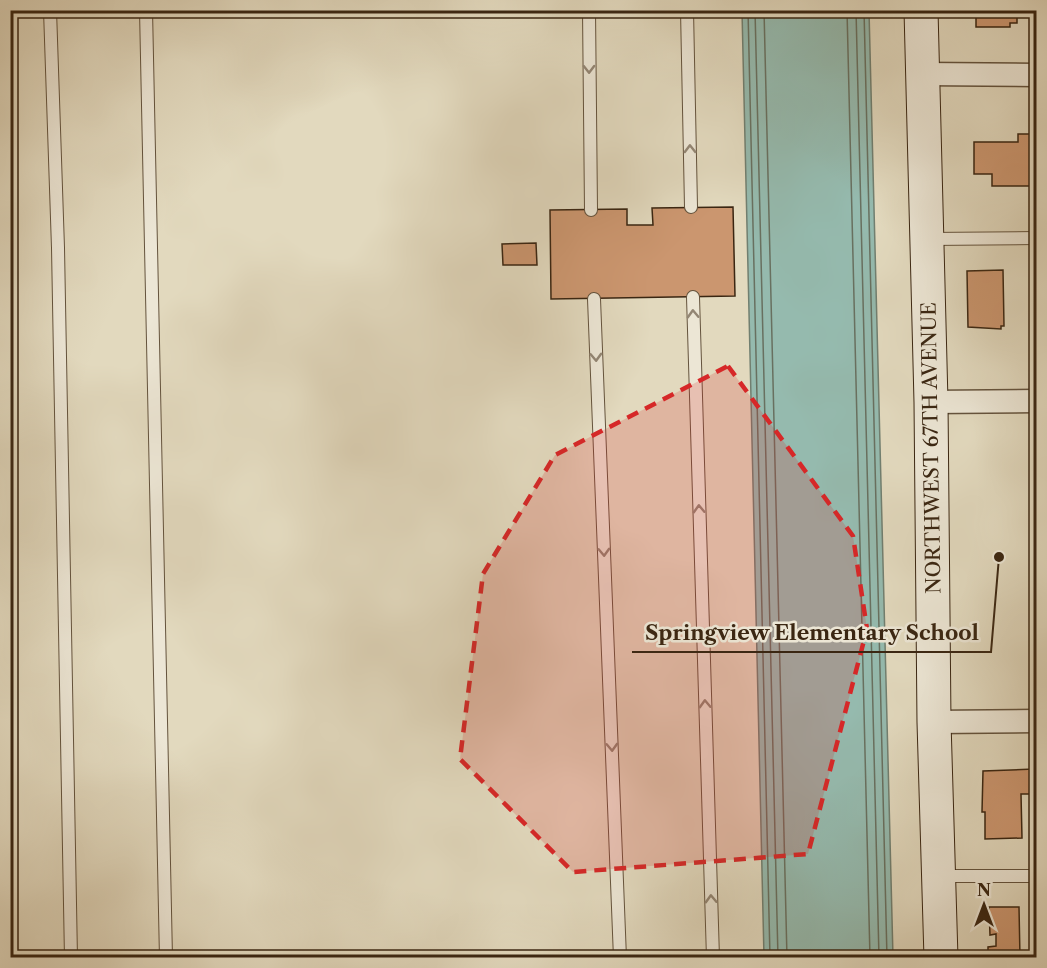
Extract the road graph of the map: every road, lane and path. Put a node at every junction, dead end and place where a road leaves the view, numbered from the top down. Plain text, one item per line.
1 (50, 10) edge
2 (146, 10) edge
3 (589, 10) edge
4 (687, 10) edge
5 (921, 10) edge
6 (922, 74) junction
7 (1036, 75) edge
8 (691, 207) dead end
9 (591, 210) dead end
10 (1036, 238) edge
11 (927, 239) junction
12 (693, 297) dead end
13 (594, 299) dead end
14 (1036, 401) edge
15 (931, 402) junction
16 (1036, 721) edge
17 (934, 722) junction
18 (939, 876) junction
19 (1036, 876) edge
20 (71, 957) edge
21 (166, 957) edge
22 (620, 957) edge
23 (712, 957) edge
24 (941, 957) edge

1 - 20 lane
2 - 21 lane
3 -> 9 lane
8 -> 4 lane
5 - 6 street, NORTHWEST 67TH AVENUE
6 - 7 street
6 - 11 street, NORTHWEST 67TH AVENUE
10 - 11 lane
11 - 15 street, NORTHWEST 67TH AVENUE
23 -> 12 lane
13 -> 22 lane
14 - 15 street
15 - 17 street, NORTHWEST 67TH AVENUE
16 - 17 street
17 - 18 street, NORTHWEST 67TH AVENUE
18 - 19 lane
18 - 24 street, NORTHWEST 67TH AVENUE

